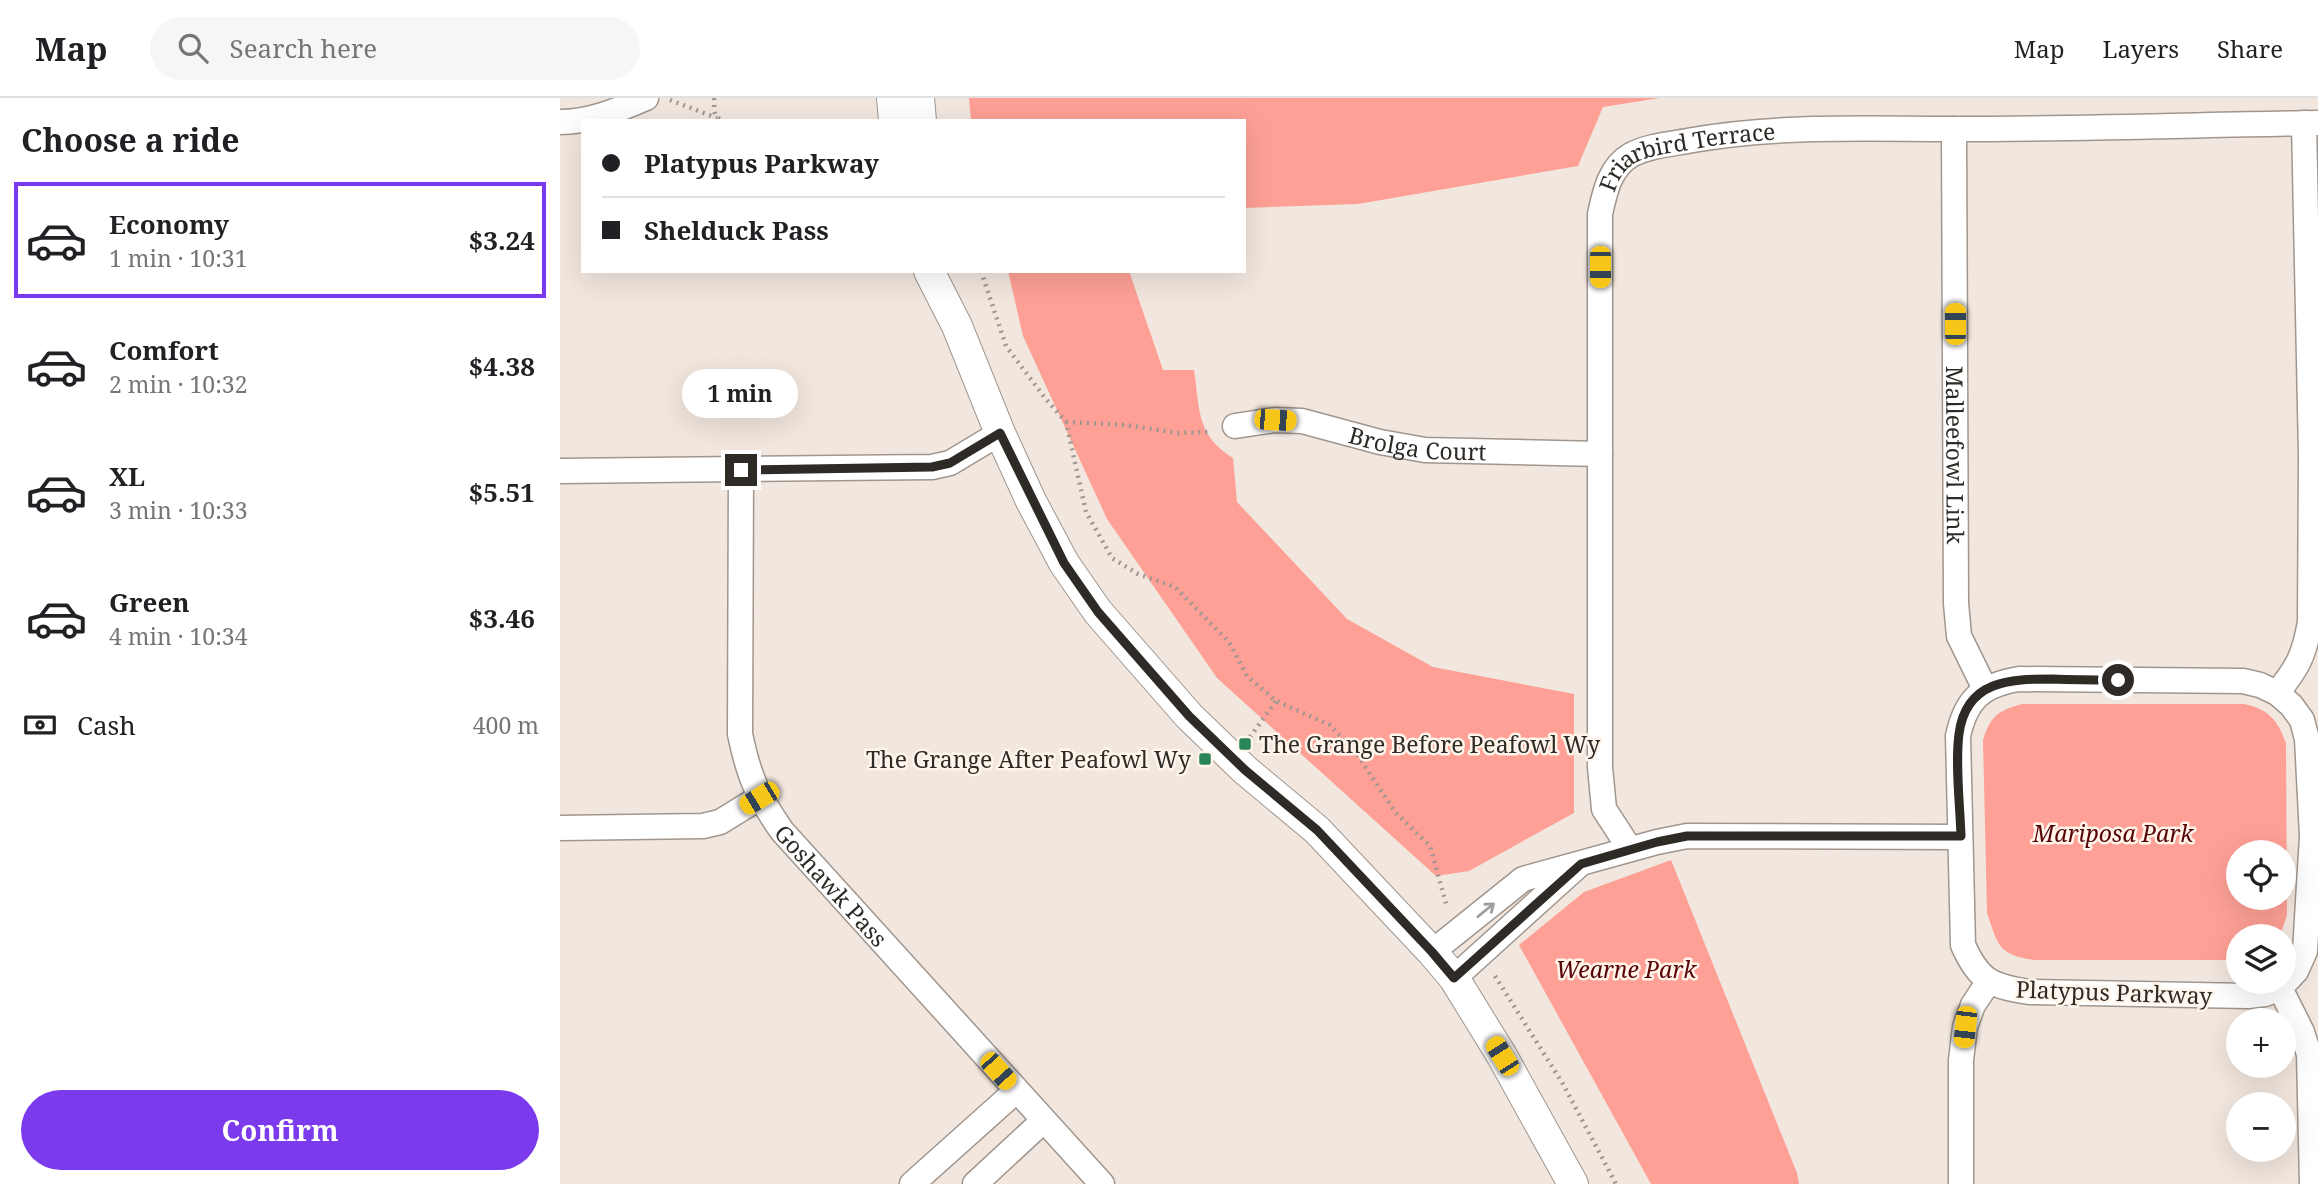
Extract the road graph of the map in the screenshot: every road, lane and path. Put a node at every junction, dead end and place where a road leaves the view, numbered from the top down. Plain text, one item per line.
1 (646, 98) edge
2 (666, 98) edge
3 (714, 98) edge
4 (892, 98) edge
5 (919, 98) edge
6 (717, 118) joint
7 (586, 119) edge
8 (894, 119) edge
9 (921, 119) edge
10 (581, 120) edge
11 (560, 122) edge
12 (2311, 123) edge
13 (1954, 129) junction
14 (930, 273) edge
15 (949, 273) edge
16 (982, 273) edge
17 (957, 326) junction
18 (1066, 422) junction
19 (1235, 426) joint
20 (1000, 433) junction
21 (1600, 454) junction
22 (2315, 455) edge
23 (741, 470) junction
24 (560, 471) edge
25 (1985, 689) junction
26 (2277, 694) junction
27 (1276, 701) junction
28 (1250, 737) dead end
29 (759, 798) junction
30 (560, 828) edge
31 (1961, 836) junction
32 (2315, 836) edge
33 (1630, 849) junction
34 (1581, 864) junction
35 (1449, 911) dead end
36 (1432, 952) junction
37 (2296, 971) edge
38 (1492, 972) dead end
39 (1454, 978) junction
40 (1989, 981) junction
41 (2264, 994) edge
42 (2283, 994) edge
43 (1016, 1091) junction
44 (1043, 1121) junction
45 (2314, 1175) edge
46 (912, 1184) edge
47 (975, 1184) edge
48 (1102, 1184) edge
49 (1573, 1184) edge
50 (1616, 1184) edge
51 (1961, 1184) edge

1 - 7 street
2 - 6 path
3 - 6 path
4 - 8 street
5 - 9 street
10 - 11 street
12 - 13 street, Friarbird Terrace
12 - 22 street
13 - 21 street, Friarbird Terrace
13 - 25 street, Malleefowl Link
14 - 17 street
15 - 17 street
16 - 18 path
17 - 20 street
18 - 19 path
18 - 27 path
19 - 21 street, Brolga Court
20 - 23 street
20 - 36 street
21 - 33 street, Friarbird Terrace
22 - 26 street
23 - 24 street
23 - 29 street, Goshawk Pass
25 - 26 street
25 - 31 street, Platypus Parkway
26 - 32 street
27 - 28 path
27 - 35 path
29 - 30 street
29 - 43 street, Goshawk Pass
31 - 33 street
31 - 40 street, Platypus Parkway
32 - 37 street
33 - 34 street
36 -> 34 street
34 - 39 street
36 - 39 street
38 - 50 path
39 - 49 street
40 - 41 street, Platypus Parkway
40 - 51 street
42 - 45 street
43 - 44 street, Goshawk Pass
43 - 46 street
44 - 47 street
44 - 48 street, Goshawk Pass

